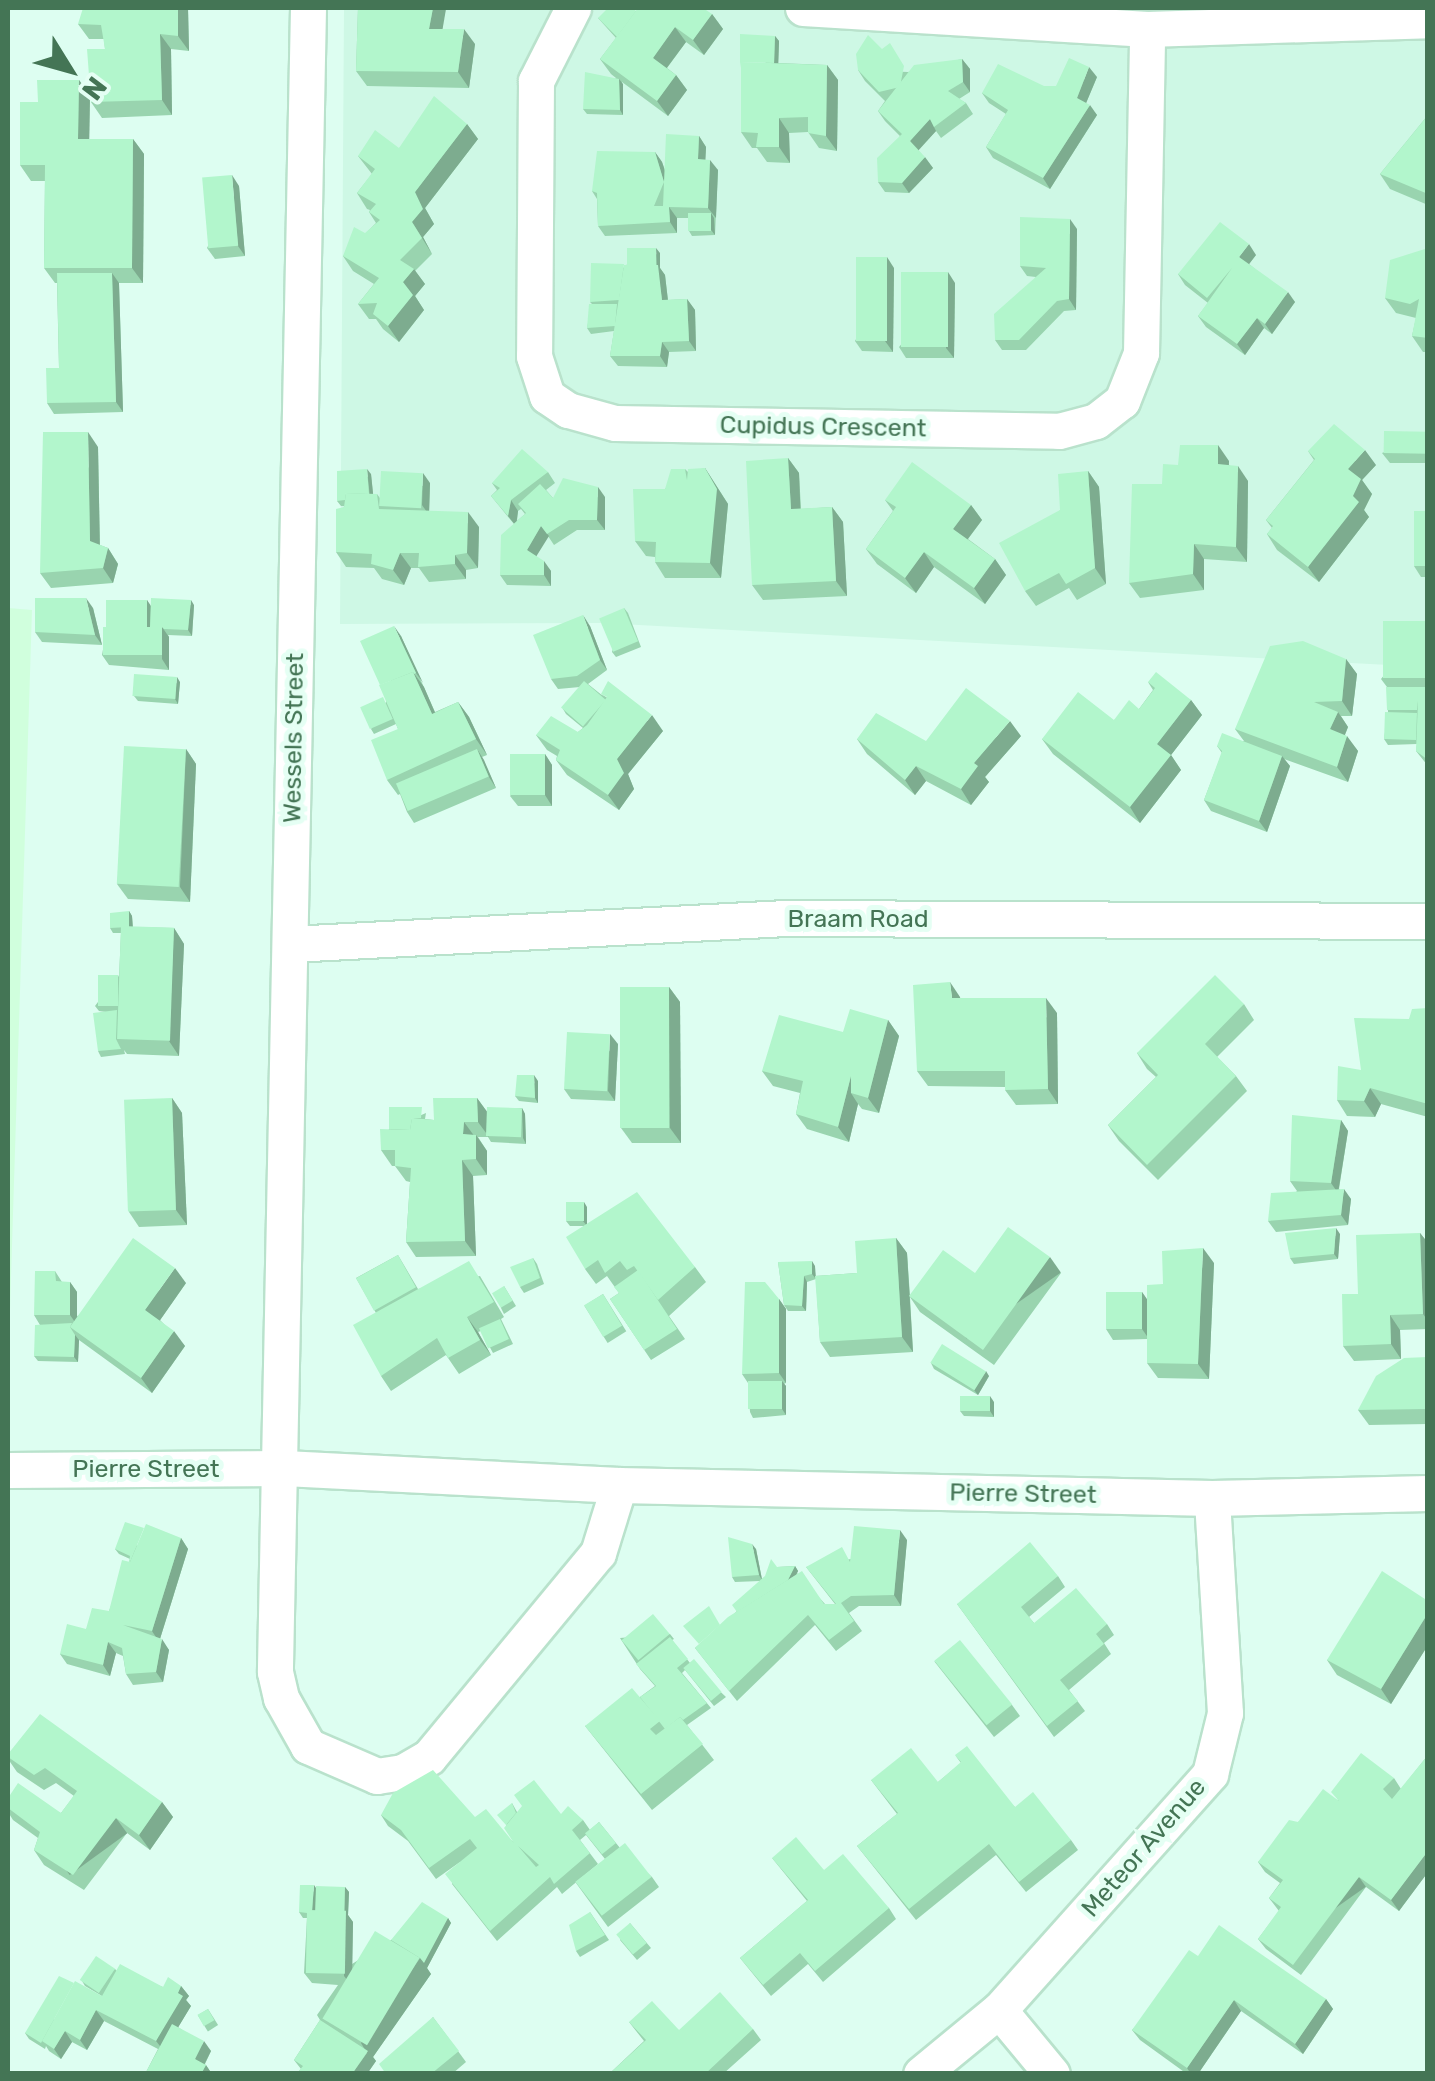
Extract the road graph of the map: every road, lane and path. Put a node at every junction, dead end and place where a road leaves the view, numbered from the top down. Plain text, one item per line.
1 (308, 8) edge
2 (573, 8) edge
3 (804, 8) edge
4 (1428, 20) edge
5 (1147, 29) junction
6 (1428, 921) edge
7 (290, 944) junction
8 (284, 1468) junction
9 (8, 1470) edge
10 (619, 1484) junction
11 (1428, 1493) edge
12 (1212, 1498) junction
13 (999, 2010) junction
14 (922, 2074) edge
15 (1052, 2074) edge

1 - 7 street, Wessels Street
2 - 5 street, Cupidus Crescent
3 - 5 street
4 - 5 street
6 - 7 street, Braam Road
7 - 8 street, Wessels Street
8 - 9 street, Pierre Street
8 - 10 street, Pierre Street
8 - 10 street
10 - 12 street, Pierre Street
11 - 12 street, Pierre Street
12 - 13 street, Meteor Avenue
13 - 14 street, Meteor Avenue
13 - 15 street

